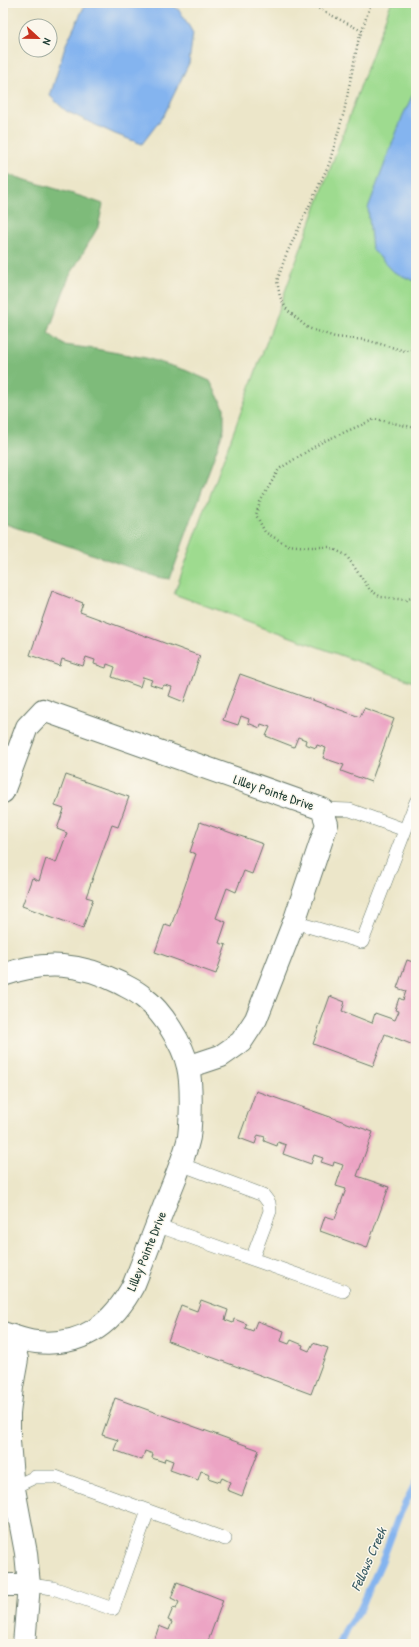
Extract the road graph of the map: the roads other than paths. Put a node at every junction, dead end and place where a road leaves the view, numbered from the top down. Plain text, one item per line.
1 (3, 792) edge
2 (416, 802) edge
3 (322, 809) junction
4 (405, 830) junction
5 (294, 922) junction
6 (3, 975) edge
7 (188, 1067) junction
8 (180, 1164) junction
9 (156, 1225) junction
10 (252, 1259) junction
11 (343, 1291) dead end
12 (3, 1334) edge
13 (8, 1487) edge
14 (148, 1511) junction
15 (225, 1539) dead end
16 (3, 1585) edge
17 (29, 1585) junction
18 (24, 1644) edge

1 - 3 street, Lilley Pointe Drive
2 - 4 lane
3 - 4 lane
3 - 5 street, Lilley Pointe Drive
4 - 5 lane
5 - 7 street, Lilley Pointe Drive
6 - 7 street, Lilley Pointe Drive
7 - 8 street, Lilley Pointe Drive
8 - 9 street, Lilley Pointe Drive
8 - 10 lane
9 - 10 lane
9 - 12 street, Lilley Pointe Drive
10 - 11 lane
12 - 13 street, Lilley Pointe Drive
13 - 14 lane
13 - 17 street, Lilley Pointe Drive
14 - 15 lane
14 - 17 lane
16 - 17 street
17 - 18 street, Lilley Pointe Drive

